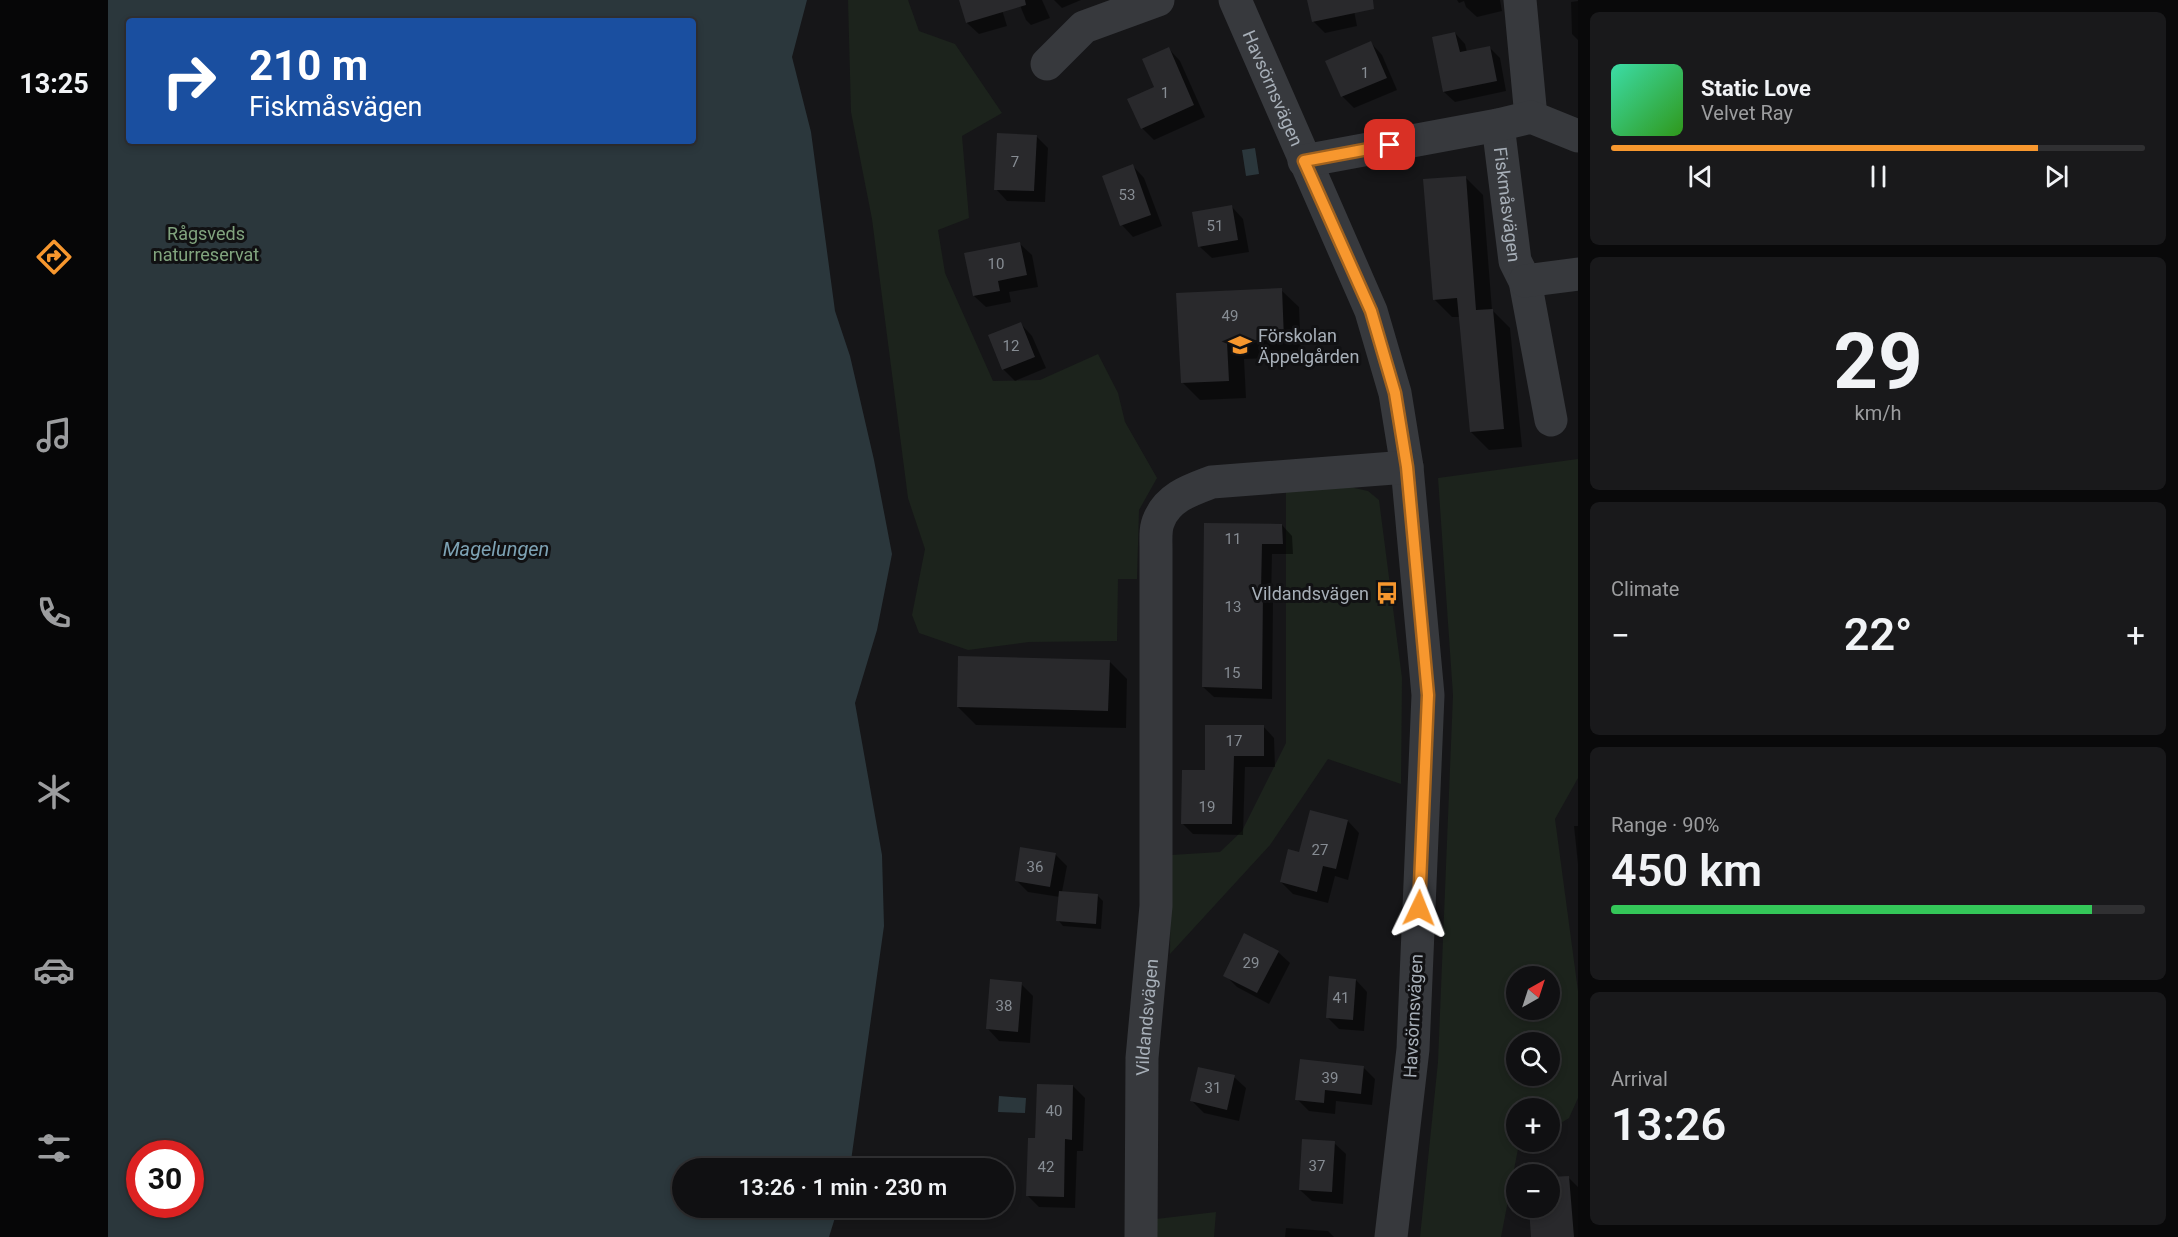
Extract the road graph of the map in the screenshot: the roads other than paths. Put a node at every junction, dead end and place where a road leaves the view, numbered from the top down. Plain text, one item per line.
1 (1158, 0) edge
2 (1235, 0) edge
3 (1520, 0) edge
4 (1047, 64) dead end
5 (1531, 117) junction
6 (1498, 125) junction
7 (1578, 136) edge
8 (1304, 161) junction
9 (1578, 274) edge
10 (1525, 281) junction
11 (1551, 420) dead end
12 (1407, 467) junction
13 (1141, 1237) edge
14 (1391, 1237) edge

1 - 4 street
2 - 8 street, Havsörnsvägen
3 - 5 street
5 - 6 street, Fiskmåsvägen
5 - 7 street
6 - 8 street, Fiskmåsvägen
6 - 10 street, Fiskmåsvägen
8 - 12 street, Havsörnsvägen
9 - 10 street, Fiskmåsvägen
10 - 11 street, Fiskmåsvägen
12 - 13 street, Vildandsvägen
12 - 14 street, Havsörnsvägen

